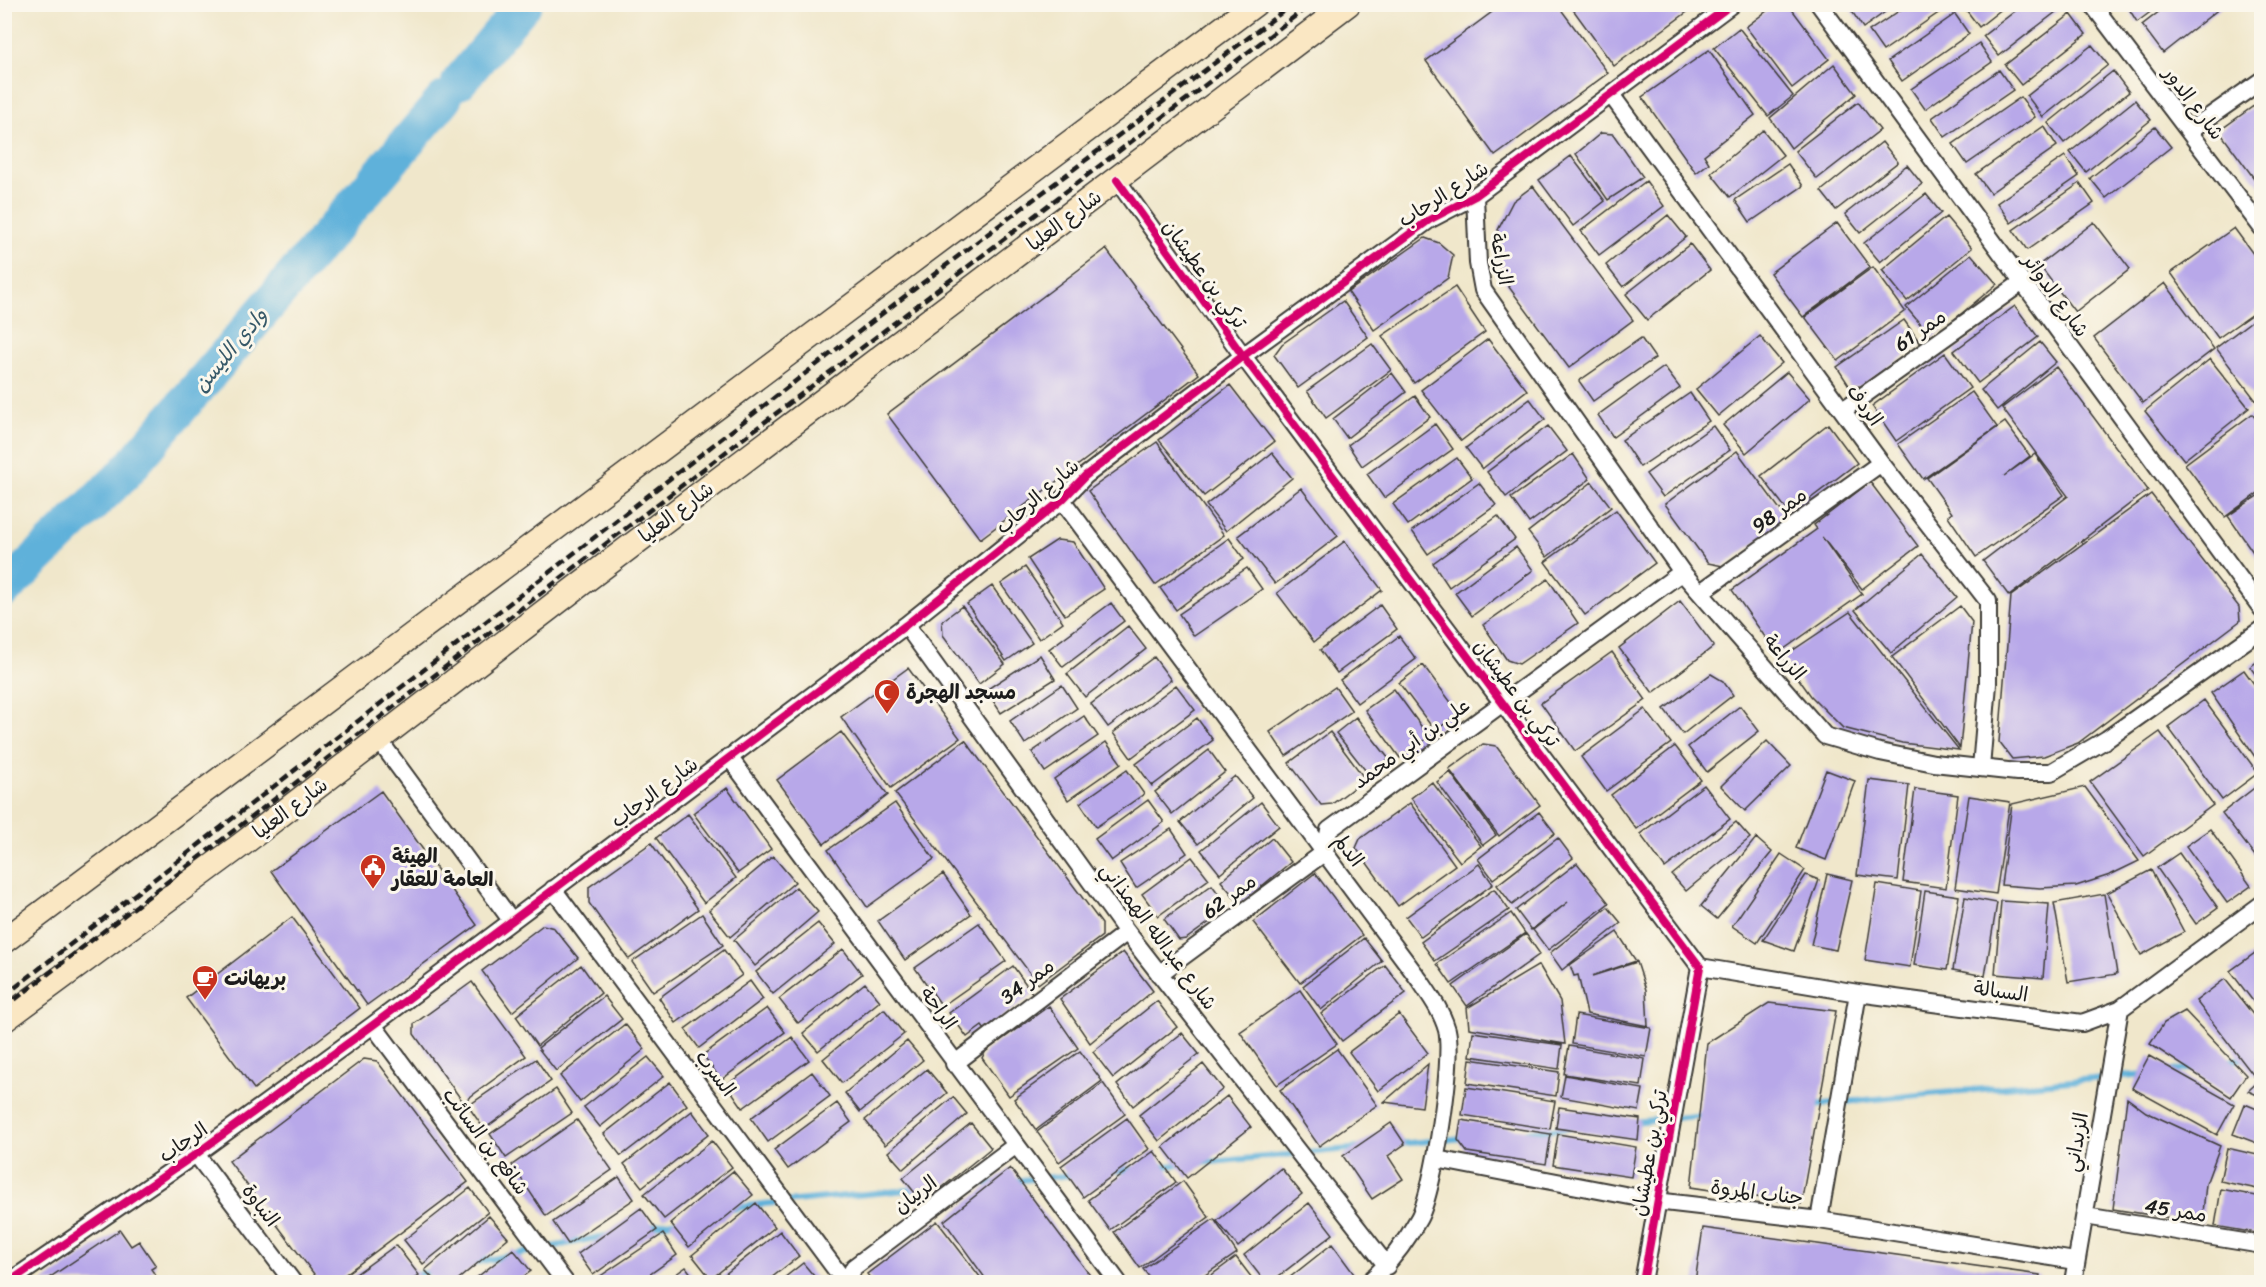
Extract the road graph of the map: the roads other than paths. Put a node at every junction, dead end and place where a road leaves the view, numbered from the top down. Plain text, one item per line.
1 (1255, 4) edge
2 (1348, 4) edge
3 (1732, 4) edge
4 (1819, 4) edge
5 (2092, 4) edge
6 (2262, 80) edge
7 (1612, 96) junction
8 (2189, 130) junction
9 (1117, 180) junction
10 (1475, 196) junction
11 (2262, 228) edge
12 (2022, 283) junction
13 (1243, 356) junction
14 (1843, 411) junction
15 (1881, 463) junction
16 (1062, 500) junction
17 (1682, 572) junction
18 (1701, 592) junction
19 (2262, 609) edge
20 (906, 625) junction
21 (2262, 629) edge
22 (1503, 702) junction
23 (380, 740) junction
24 (729, 757) junction
25 (1981, 768) junction
26 (1324, 852) junction
27 (553, 889) junction
28 (2262, 904) edge
29 (511, 920) junction
30 (1127, 932) junction
31 (4, 941) edge
32 (1700, 968) junction
33 (1159, 974) junction
34 (1858, 993) junction
35 (2120, 1009) junction
36 (4, 1020) edge
37 (374, 1025) junction
38 (954, 1064) junction
39 (1016, 1145) junction
40 (196, 1154) junction
41 (1436, 1159) junction
42 (1656, 1201) junction
43 (2085, 1216) junction
44 (1819, 1220) junction
45 (2262, 1245) edge
46 (2075, 1261) junction
47 (1387, 1266) junction
48 (9, 1282) edge
49 (293, 1282) edge
50 (565, 1282) edge
51 (846, 1282) edge
52 (1118, 1282) edge
53 (1369, 1282) edge
54 (1643, 1282) edge
55 (2073, 1282) edge

1 - 31 main road
2 - 9 main road, شارع العليا
3 - 7 street, شارع الرحاب
4 - 12 street, شارع الدوائر
5 - 8 street, شارع الدور
6 - 8 street
7 - 10 street, شارع الرحاب
7 - 14 street, الردف
8 - 11 street, شارع الدور
9 - 13 street, تركي بن عطيشان
9 - 23 main road, شارع العليا
10 - 13 street, شارع الرحاب
10 - 17 street, الزراعة
12 - 14 street, ممر 61
12 - 19 street, شارع الدوائر
13 - 16 street, شارع الرحاب
13 - 22 street, تركي بن عطيشان
14 - 15 street, الردف
15 - 18 street, ممر 98
15 - 25 street, الردف
16 - 20 street, شارع الرحاب
16 - 26 street, الدلم
17 - 18 street, الزراعة
17 - 22 street, علي بن أبي محمد
18 - 25 street, الزراعة
20 - 24 street, شارع الرحاب
20 - 30 street, شارع عبدالله الهمذاني
21 - 25 street, الزراعة
22 - 26 street, علي بن أبي محمد
22 - 32 street, تركي بن عطيشان
23 - 29 street
23 - 36 main road, شارع العليا
24 - 27 street, شارع الرحاب
24 - 38 street, الراحة
26 - 33 street, ممر 62
26 - 41 street, الدلم
27 - 29 street, شارع الرحاب
27 - 51 street, السرب
28 - 35 street, السبالة
29 - 37 street, شارع الرحاب
30 - 33 street, شارع عبدالله الهمذاني
30 - 38 street, ممر 34
32 - 34 street, السبالة
32 - 42 street, تركي بن عطيشان
33 - 47 street, شارع عبدالله الهمذاني
34 - 35 street, السبالة
34 - 44 street
35 - 43 street, الزبداني
37 - 40 street, الرحاب
37 - 50 street, شافع بن السائب
38 - 39 street, الراحة
39 - 51 street, الربيان
39 - 52 street, الراحة
40 - 48 street, الرحاب
40 - 49 street, النباوة
41 - 42 street, جناب المروة
41 - 47 street, الدلم
42 - 44 street, جناب المروة
42 - 54 street, تركي بن عطيشان
43 - 45 street, ممر 45
43 - 46 street, الزبداني
44 - 46 street, جناب المروة
46 - 55 street, الزبداني
47 - 53 street, الدلم

